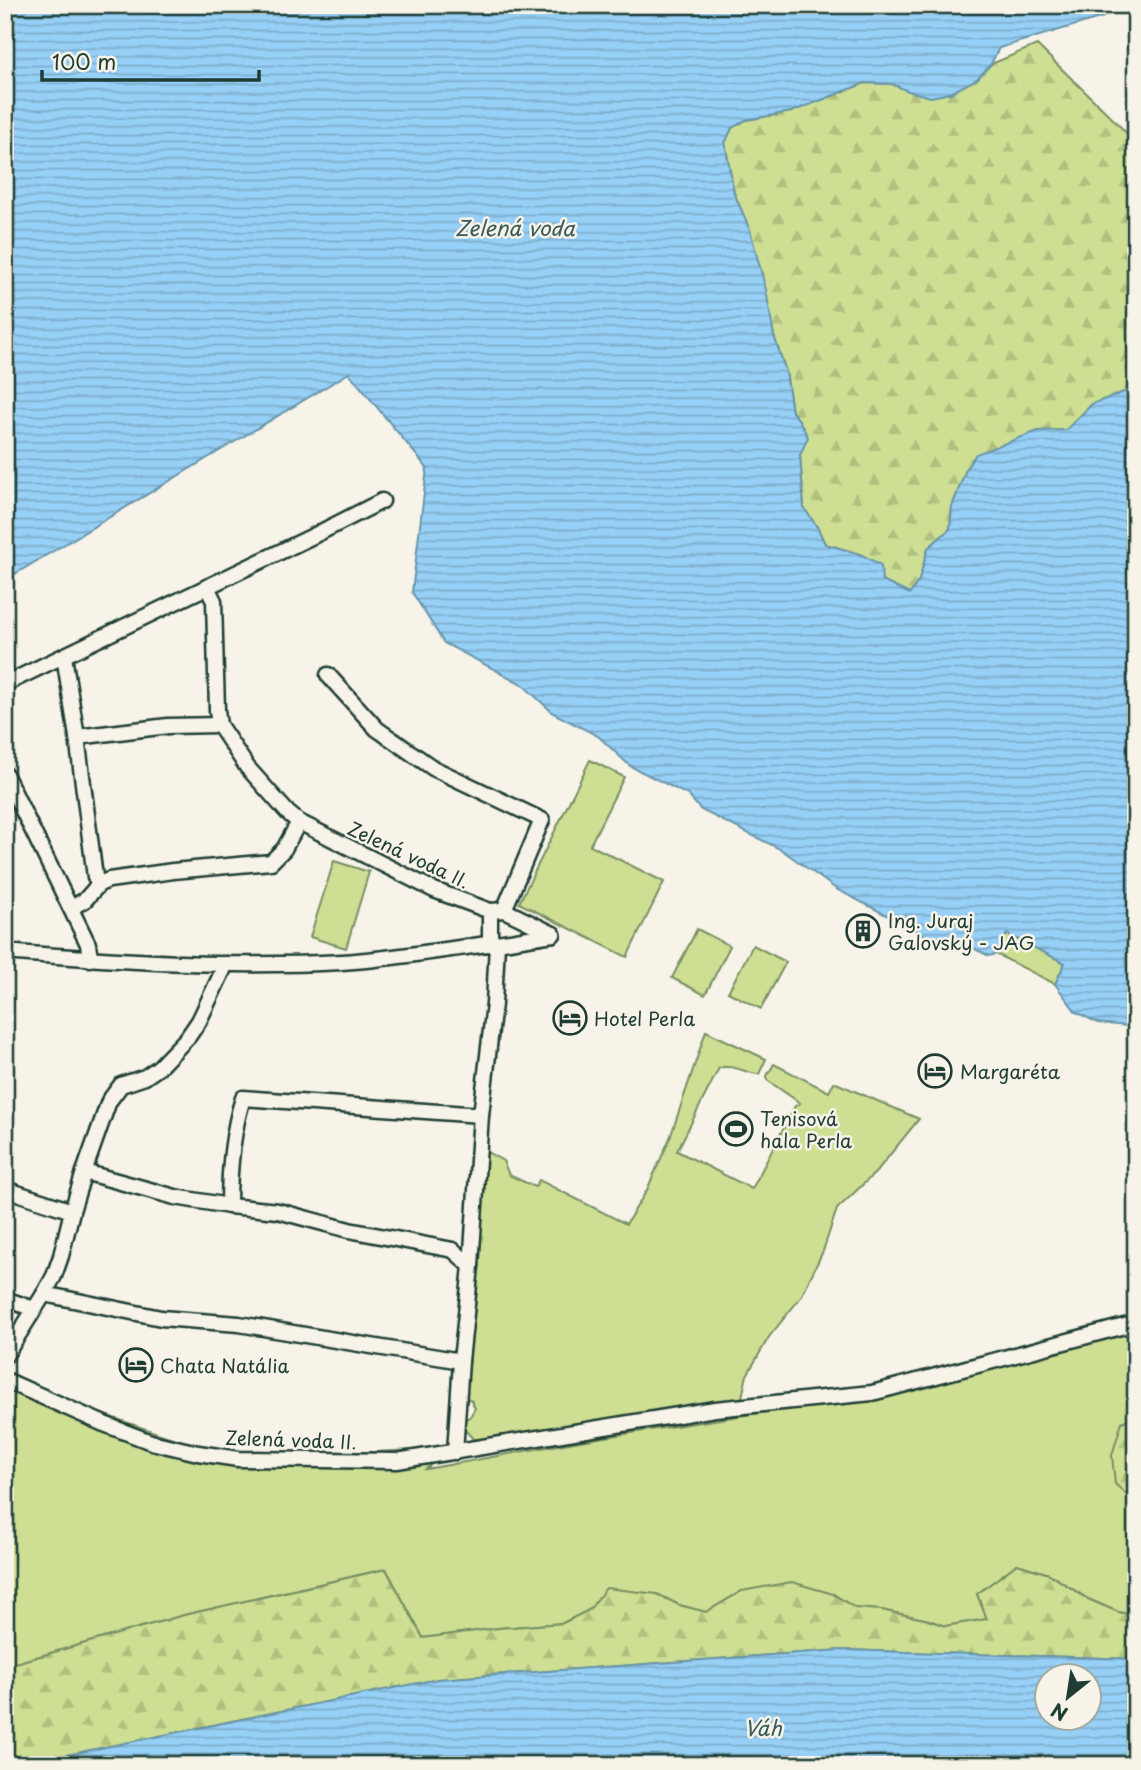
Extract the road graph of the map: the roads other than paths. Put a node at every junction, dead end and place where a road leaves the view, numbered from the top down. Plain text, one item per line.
1 (382, 501) dead end
2 (207, 587) junction
3 (65, 656) junction
4 (328, 675) dead end
5 (5, 684) edge
6 (219, 725) junction
7 (77, 737) junction
8 (5, 774) edge
9 (299, 822) junction
10 (99, 884) junction
11 (71, 908) junction
12 (497, 910) junction
13 (493, 943) junction
14 (5, 953) edge
15 (90, 958) junction
16 (226, 964) junction
17 (481, 1115) junction
18 (84, 1172) junction
19 (5, 1189) edge
20 (229, 1206) junction
21 (72, 1211) junction
22 (473, 1238) junction
23 (453, 1250) junction
24 (471, 1266) junction
25 (44, 1294) junction
26 (5, 1299) edge
27 (34, 1309) junction
28 (1136, 1323) edge
29 (5, 1356) edge
30 (461, 1361) junction
31 (5, 1380) edge
32 (455, 1452) junction

1 - 2 street
2 - 3 street
2 - 6 street, Zelená voda II.
3 - 5 street
3 - 7 street
4 - 12 street
6 - 7 street
6 - 9 street, Zelená voda II.
7 - 10 street
8 - 11 street
9 - 10 street
9 - 12 street, Zelená voda II.
10 - 11 street
11 - 15 street
12 - 13 street
12 - 13 street, Zelená voda II.
13 - 16 street, Zelená voda II.
13 - 17 street
14 - 15 street, Zelená voda II.
15 - 16 street, Zelená voda II.
16 - 18 street
17 - 20 street
17 - 22 street
18 - 20 street
18 - 21 street
19 - 21 street
20 - 23 street
21 - 25 street
22 - 23 street
22 - 24 street
23 - 24 street
24 - 30 street
25 - 27 street
25 - 30 street
26 - 27 street
27 - 29 street
28 - 32 street, Zelená voda II.
30 - 32 street
31 - 32 street, Zelená voda II.

